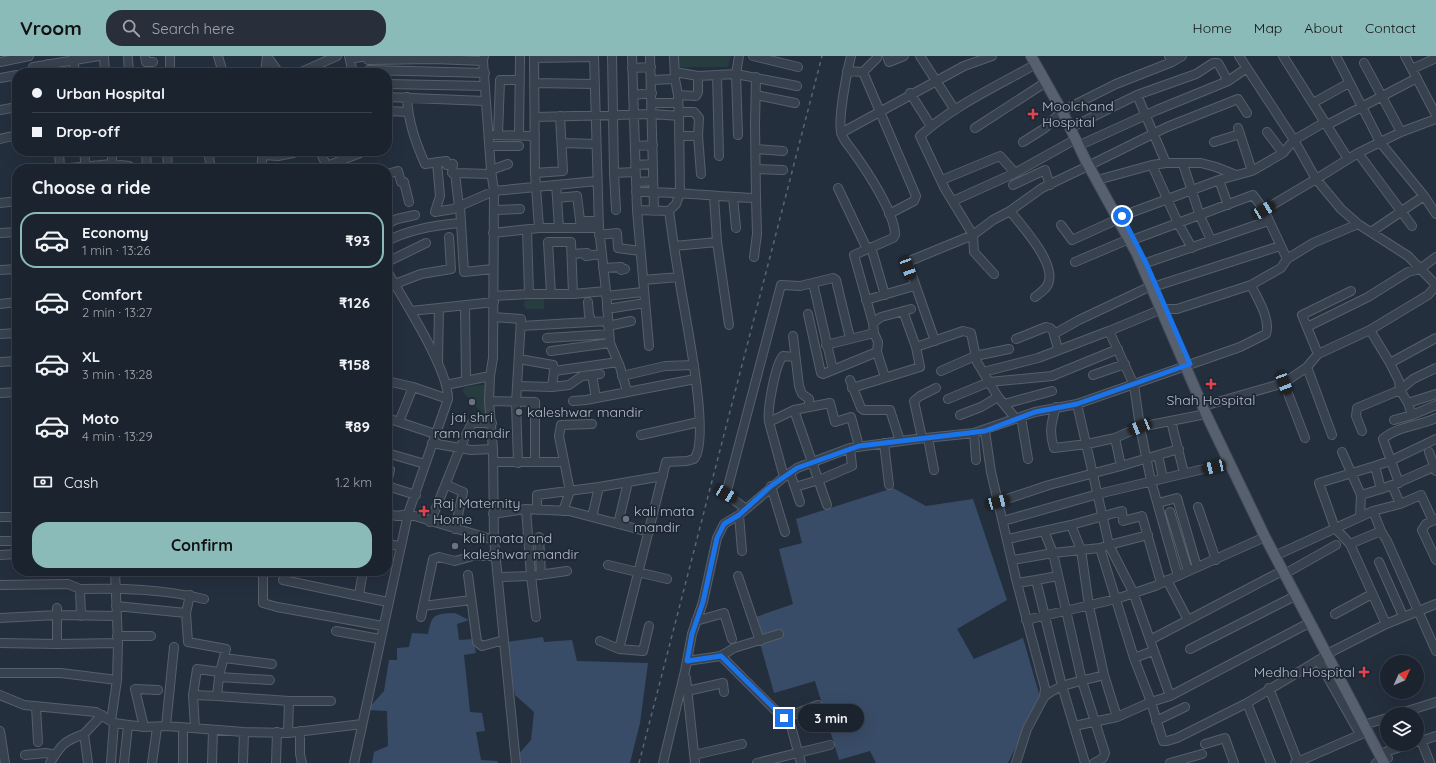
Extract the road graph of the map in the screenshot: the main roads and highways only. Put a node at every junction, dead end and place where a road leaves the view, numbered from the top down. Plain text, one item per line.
1 (1033, 60) edge
2 (1090, 165) junction
3 (1120, 217) junction
4 (1132, 239) junction
5 (1154, 286) junction
6 (1207, 410) junction
7 (1285, 572) junction
8 (1295, 591) junction
9 (1325, 656) junction
10 (1384, 760) edge

1 - 2 main road
2 - 3 main road
2 - 3 main road
3 - 4 main road
4 - 5 main road
4 - 5 main road
5 - 6 main road
6 - 7 main road
6 - 7 main road
7 - 8 main road
8 - 9 main road
8 - 9 main road
9 - 10 main road

